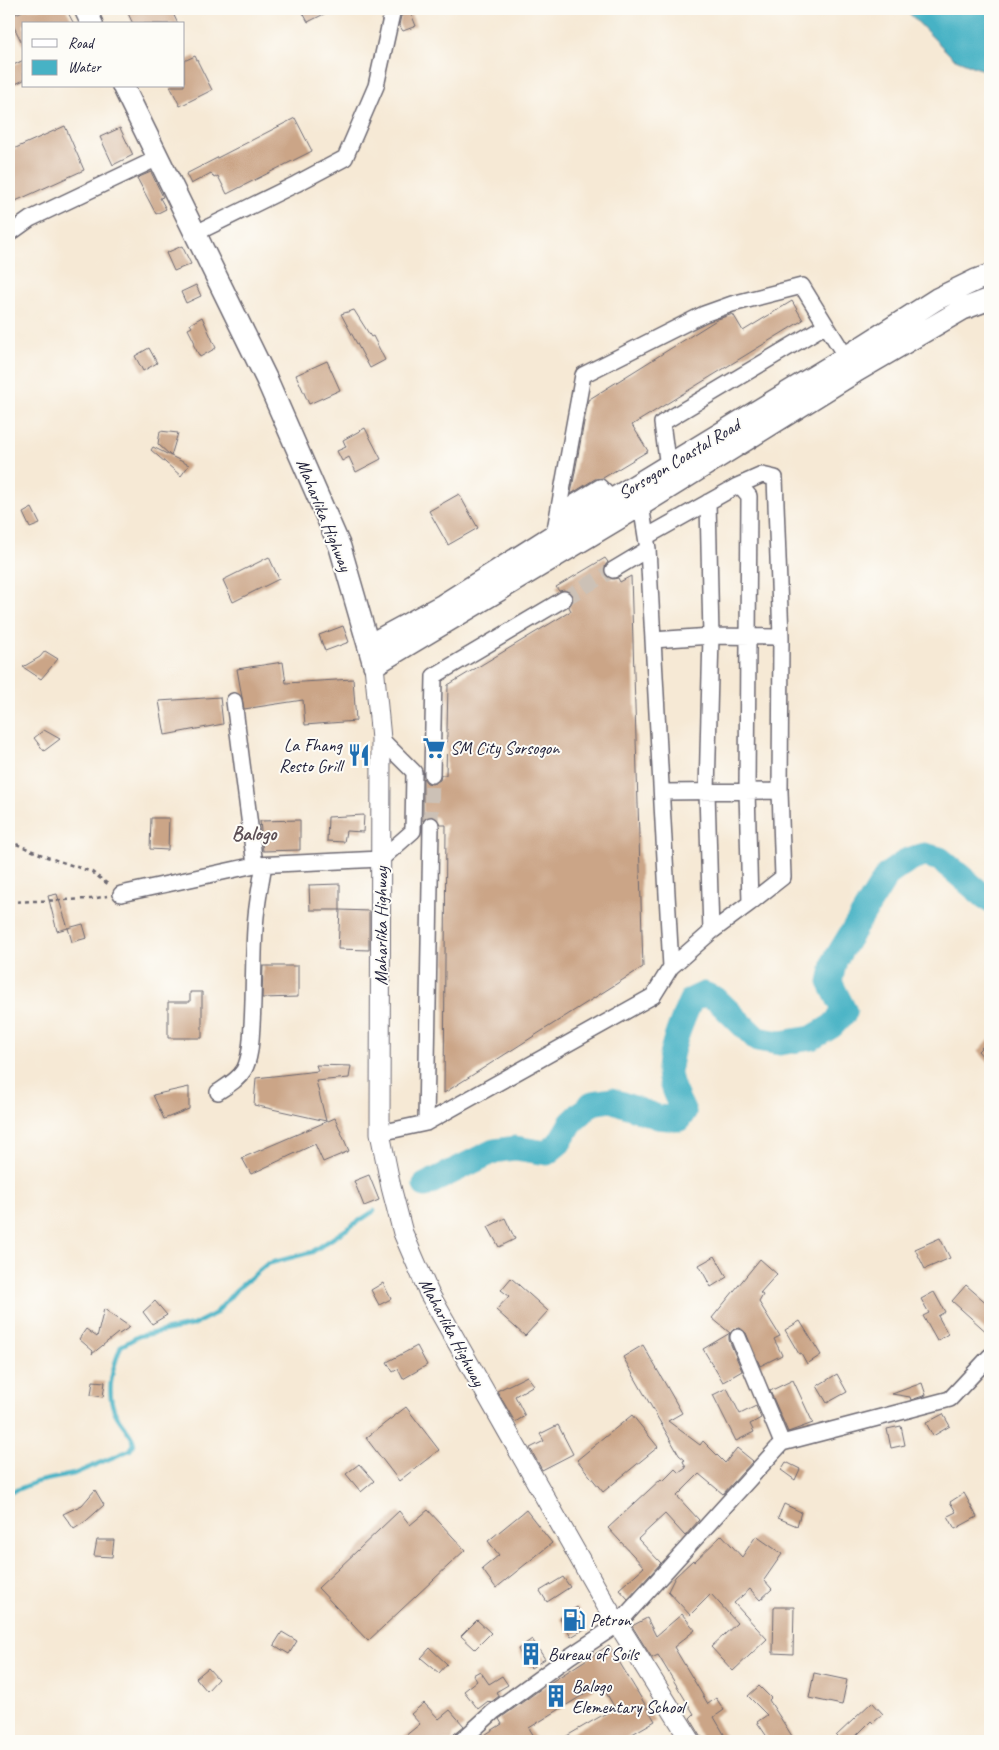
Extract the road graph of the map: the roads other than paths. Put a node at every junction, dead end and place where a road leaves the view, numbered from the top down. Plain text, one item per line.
1 (85, 9) edge
2 (393, 9) edge
3 (91, 22) edge
4 (124, 88) edge
5 (158, 158) junction
6 (9, 234) edge
7 (194, 234) junction
8 (990, 275) edge
9 (990, 299) edge
10 (826, 325) junction
11 (846, 357) junction
12 (668, 467) junction
13 (737, 486) junction
14 (708, 502) junction
15 (641, 506) junction
16 (562, 530) junction
17 (647, 543) junction
18 (613, 570) tunnel mouth
19 (564, 599) tunnel mouth
20 (711, 636) junction
21 (747, 637) junction
22 (781, 637) junction
23 (653, 640) junction
24 (372, 655) junction
25 (234, 701) dead end
26 (381, 740) junction
27 (432, 775) tunnel mouth
28 (747, 791) junction
29 (662, 792) junction
30 (707, 792) junction
31 (780, 792) junction
32 (431, 825) tunnel mouth
33 (381, 859) junction
34 (260, 865) junction
35 (121, 894) road end
36 (750, 903) junction
37 (711, 932) junction
38 (672, 967) junction
39 (218, 1092) dead end
40 (426, 1123) junction
41 (380, 1134) junction
42 (738, 1337) dead end
43 (990, 1356) edge
44 (782, 1443) junction
45 (618, 1625) junction
46 (461, 1741) edge
47 (689, 1741) edge

1 - 3 highway
2 - 7 street
4 - 5 highway, Maharlika Highway
5 - 6 street
5 - 7 highway, Maharlika Highway
7 - 24 highway, Maharlika Highway
8 - 11 highway, Sorsogon Coastal Road
9 - 15 highway, Sorsogon Coastal Road
10 - 11 street
10 - 12 street
10 - 16 street
11 - 12 highway, Sorsogon Coastal Road
12 - 16 highway, Sorsogon Coastal Road
13 - 14 street
13 - 21 street
13 - 22 street
14 - 17 street
14 - 20 street
15 - 17 street
15 - 24 highway, Sorsogon Coastal Road
16 - 24 highway, Sorsogon Coastal Road
17 - 18 street
17 - 23 street
19 - 27 street
20 - 21 street
20 - 23 street
20 - 30 street
21 - 22 street
21 - 28 street
22 - 31 street
23 - 29 street
24 - 26 main road, Maharlika Highway
25 - 34 street
26 - 33 main road, Maharlika Highway
26 - 33 street
28 - 30 street
28 - 31 street
28 - 36 street
29 - 30 street
29 - 38 street
30 - 37 street
31 - 36 street
32 - 40 street
33 - 34 street
33 - 41 main road, Maharlika Highway
34 - 35 street
34 - 39 street
36 - 37 street
37 - 38 street
38 - 40 street
40 - 41 street
41 - 45 main road, Maharlika Highway
42 - 44 street
43 - 44 street
44 - 45 street
45 - 46 street
45 - 47 main road, Maharlika Highway

